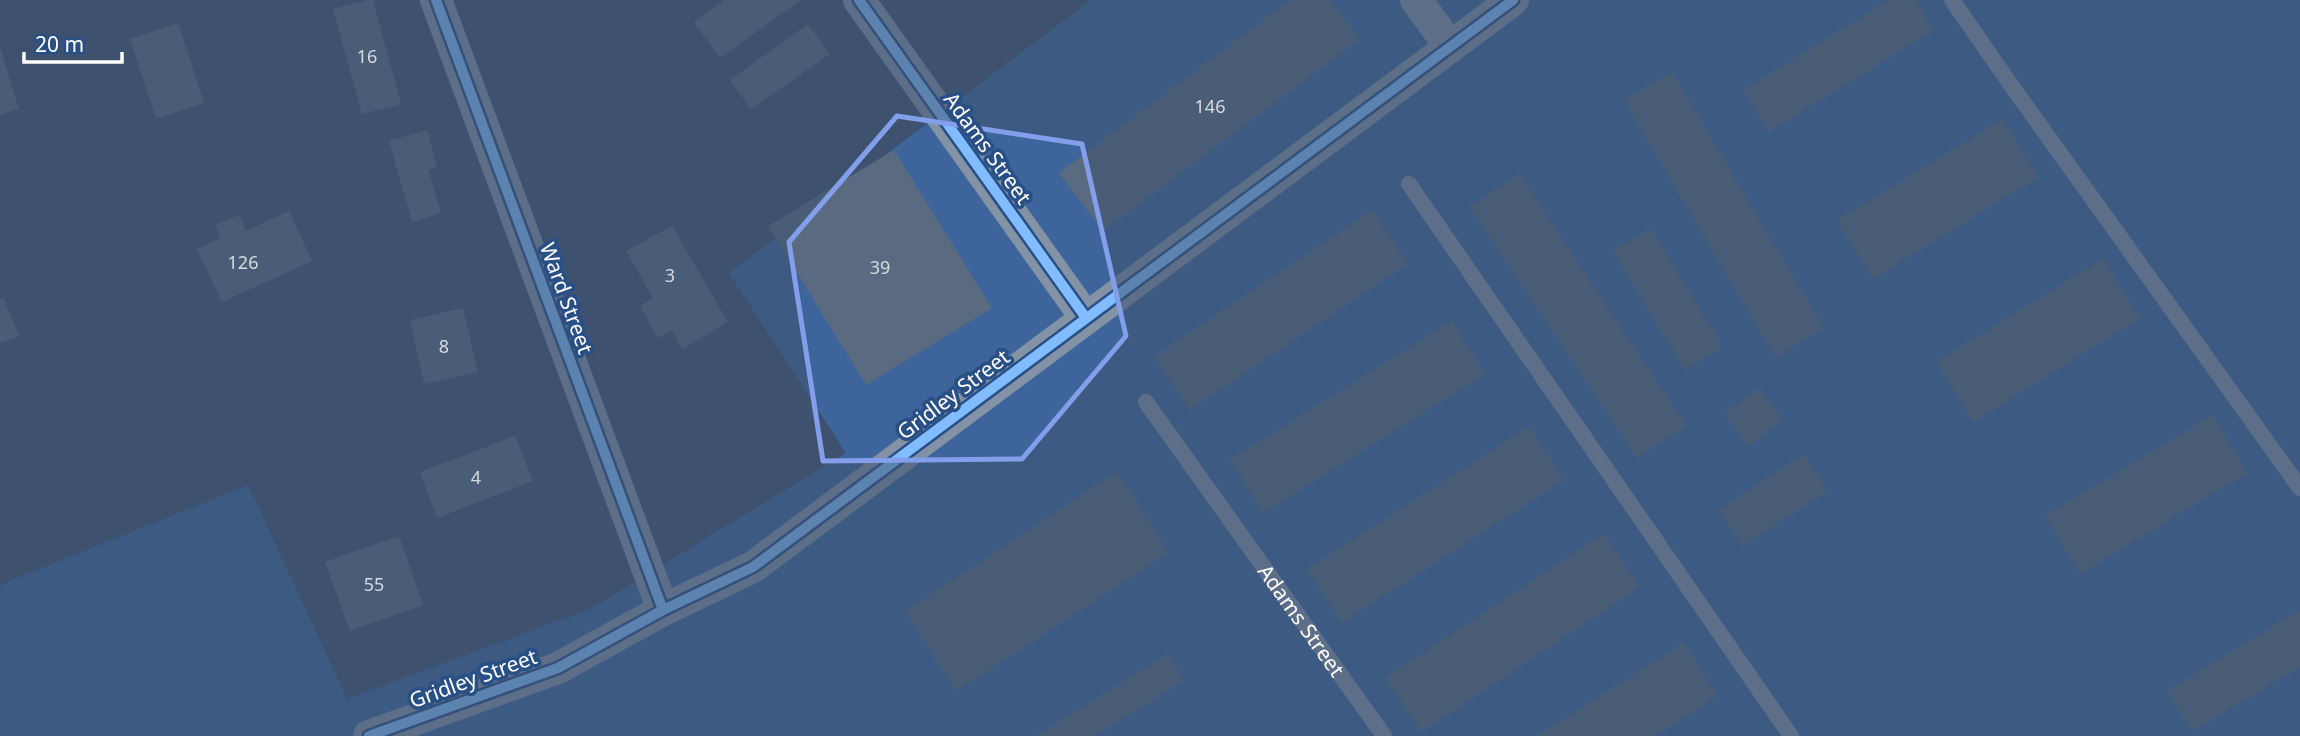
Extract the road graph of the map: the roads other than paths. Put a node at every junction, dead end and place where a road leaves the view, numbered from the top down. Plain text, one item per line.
1 (436, 0) edge
2 (859, 0) edge
3 (1416, 0) edge
4 (1513, 0) edge
5 (1952, 0) edge
6 (1450, 46) junction
7 (1409, 184) dead end
8 (1086, 318) junction
9 (1146, 402) dead end
10 (2300, 488) edge
11 (663, 610) junction
12 (369, 736) edge
13 (1384, 736) edge
14 (1791, 736) edge

1 - 11 street, Ward Street
2 - 8 street, Adams Street
3 - 6 street
4 - 6 street, Gridley Street
5 - 10 lane
6 - 8 street, Gridley Street
7 - 14 lane
8 - 11 street, Gridley Street
9 - 13 lane, Adams Street
11 - 12 street, Gridley Street

